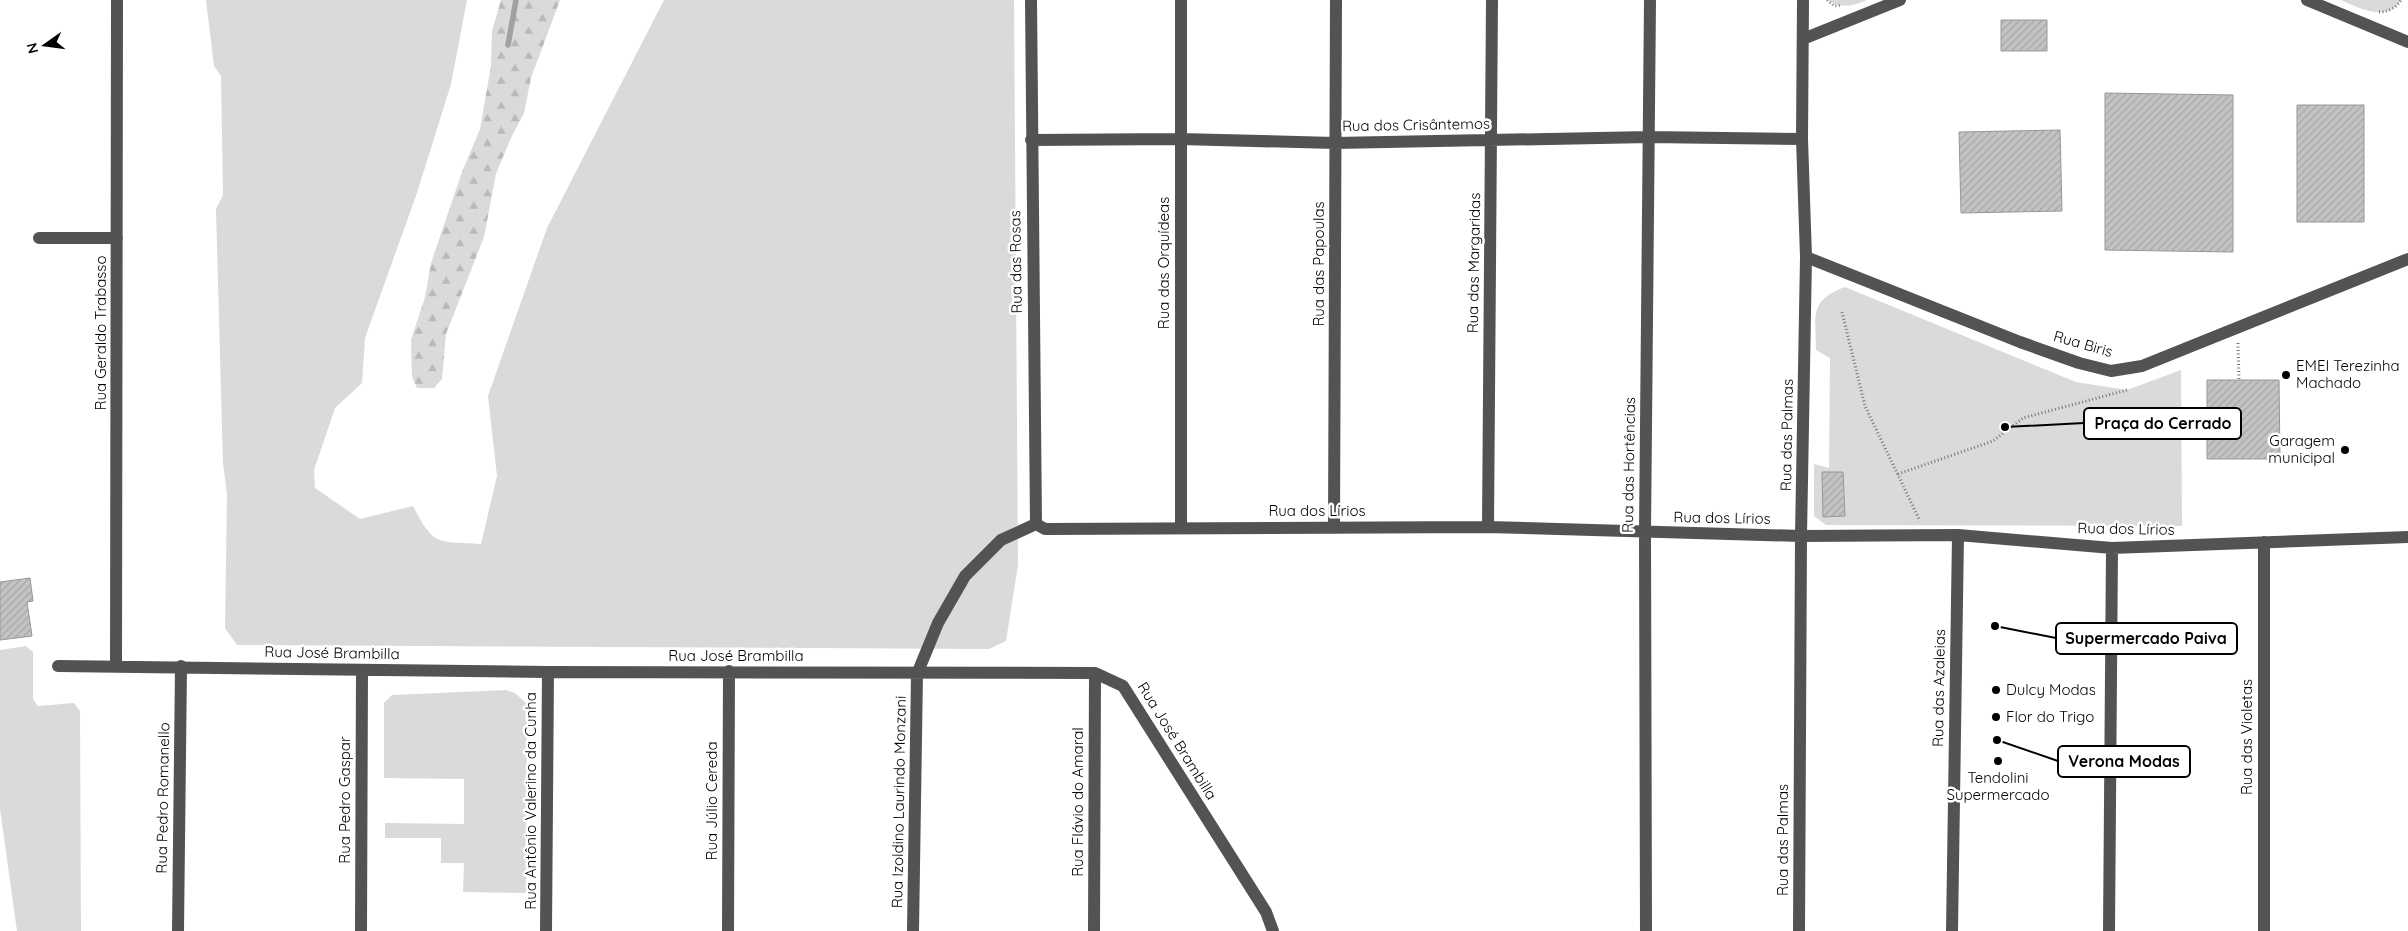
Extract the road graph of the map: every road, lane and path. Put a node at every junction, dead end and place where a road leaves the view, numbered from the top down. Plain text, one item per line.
1 (117, 0) edge
2 (1031, 0) edge
3 (1181, 0) edge
4 (1336, 0) edge
5 (1492, 0) edge
6 (1650, 0) edge
7 (1803, 0) edge
8 (1900, 0) edge
9 (2307, 0) edge
10 (1803, 38) junction
11 (2408, 42) edge
12 (1650, 138) junction
13 (1180, 139) junction
14 (1802, 139) junction
15 (1031, 140) junction
16 (1492, 140) junction
17 (1335, 143) junction
18 (39, 238) dead end
19 (117, 238) junction
20 (1806, 257) junction
21 (2408, 259) edge
22 (1842, 312) dead end
23 (2238, 342) dead end
24 (2240, 380) dead end
25 (2127, 390) dead end
26 (1898, 474) junction
27 (1036, 524) junction
28 (1922, 525) dead end
29 (1181, 526) junction
30 (1488, 527) junction
31 (1334, 528) junction
32 (1645, 532) junction
33 (1958, 535) junction
34 (1801, 536) junction
35 (2408, 537) edge
36 (2264, 542) junction
37 (2112, 548) junction
38 (58, 666) dead end
39 (116, 666) junction
40 (181, 666) junction
41 (362, 670) junction
42 (729, 671) junction
43 (548, 672) junction
44 (1095, 672) junction
45 (917, 674) junction
46 (178, 931) edge
47 (361, 931) edge
48 (546, 931) edge
49 (728, 931) edge
50 (913, 931) edge
51 (1094, 931) edge
52 (1273, 931) edge
53 (1646, 931) edge
54 (1799, 931) edge
55 (1952, 931) edge
56 (2109, 931) edge
57 (2264, 931) edge

1 - 19 street, Rua Geraldo Trabasso
2 - 15 street, Rua das Rosas
3 - 13 street, Rua das Orquídeas
4 - 17 street, Rua das Papoulas
5 - 16 street, Rua das Margaridas
6 - 12 street, Rua das Hortências
7 - 10 street, Rua das Palmas
8 - 10 street
9 - 11 street
10 - 14 street, Rua das Palmas
12 - 14 street, Rua dos Crisântemos
12 - 16 street, Rua dos Crisântemos
12 - 32 street, Rua das Hortências
13 - 15 street, Rua dos Crisântemos
13 - 17 street, Rua dos Crisântemos
13 - 29 street, Rua das Orquídeas
14 - 20 street, Rua das Palmas
15 - 27 street, Rua das Rosas
16 - 17 street, Rua dos Crisântemos
16 - 30 street, Rua das Margaridas
17 - 31 street, Rua das Papoulas
18 - 19 street
19 - 39 street, Rua Geraldo Trabasso
20 - 21 street, Rua Biris
20 - 34 street, Rua das Palmas
22 - 26 path
23 - 24 path
25 - 26 path
26 - 28 path
27 - 29 street, Rua dos Lírios
27 - 45 street
29 - 31 street, Rua dos Lírios
30 - 31 street, Rua dos Lírios
30 - 32 street, Rua dos Lírios
32 - 34 street, Rua dos Lírios
32 - 53 street, Rua das Hortências
33 - 34 street, Rua dos Lírios
33 - 37 street, Rua dos Lírios
33 - 55 street, Rua das Azaleias
34 - 54 street, Rua das Palmas
35 - 36 street, Rua dos Lírios
36 - 37 street, Rua dos Lírios
36 - 57 street, Rua das Violetas
37 - 56 street
38 - 39 street, Rua José Brambilla
39 - 40 street, Rua José Brambilla
40 - 41 street, Rua José Brambilla
40 - 46 street, Rua Pedro Romanello
41 - 43 street, Rua José Brambilla
41 - 47 street, Rua Pedro Gaspar
42 - 43 street, Rua José Brambilla
42 - 45 street, Rua José Brambilla
42 - 49 street, Rua Júlio Cereda
43 - 48 street, Rua Antônio Valerino da Cunha
44 - 45 street, Rua José Brambilla
44 - 51 street, Rua Flávio do Amaral
44 - 52 street, Rua José Brambilla
45 - 50 street, Rua Izoldino Laurindo Monzani

